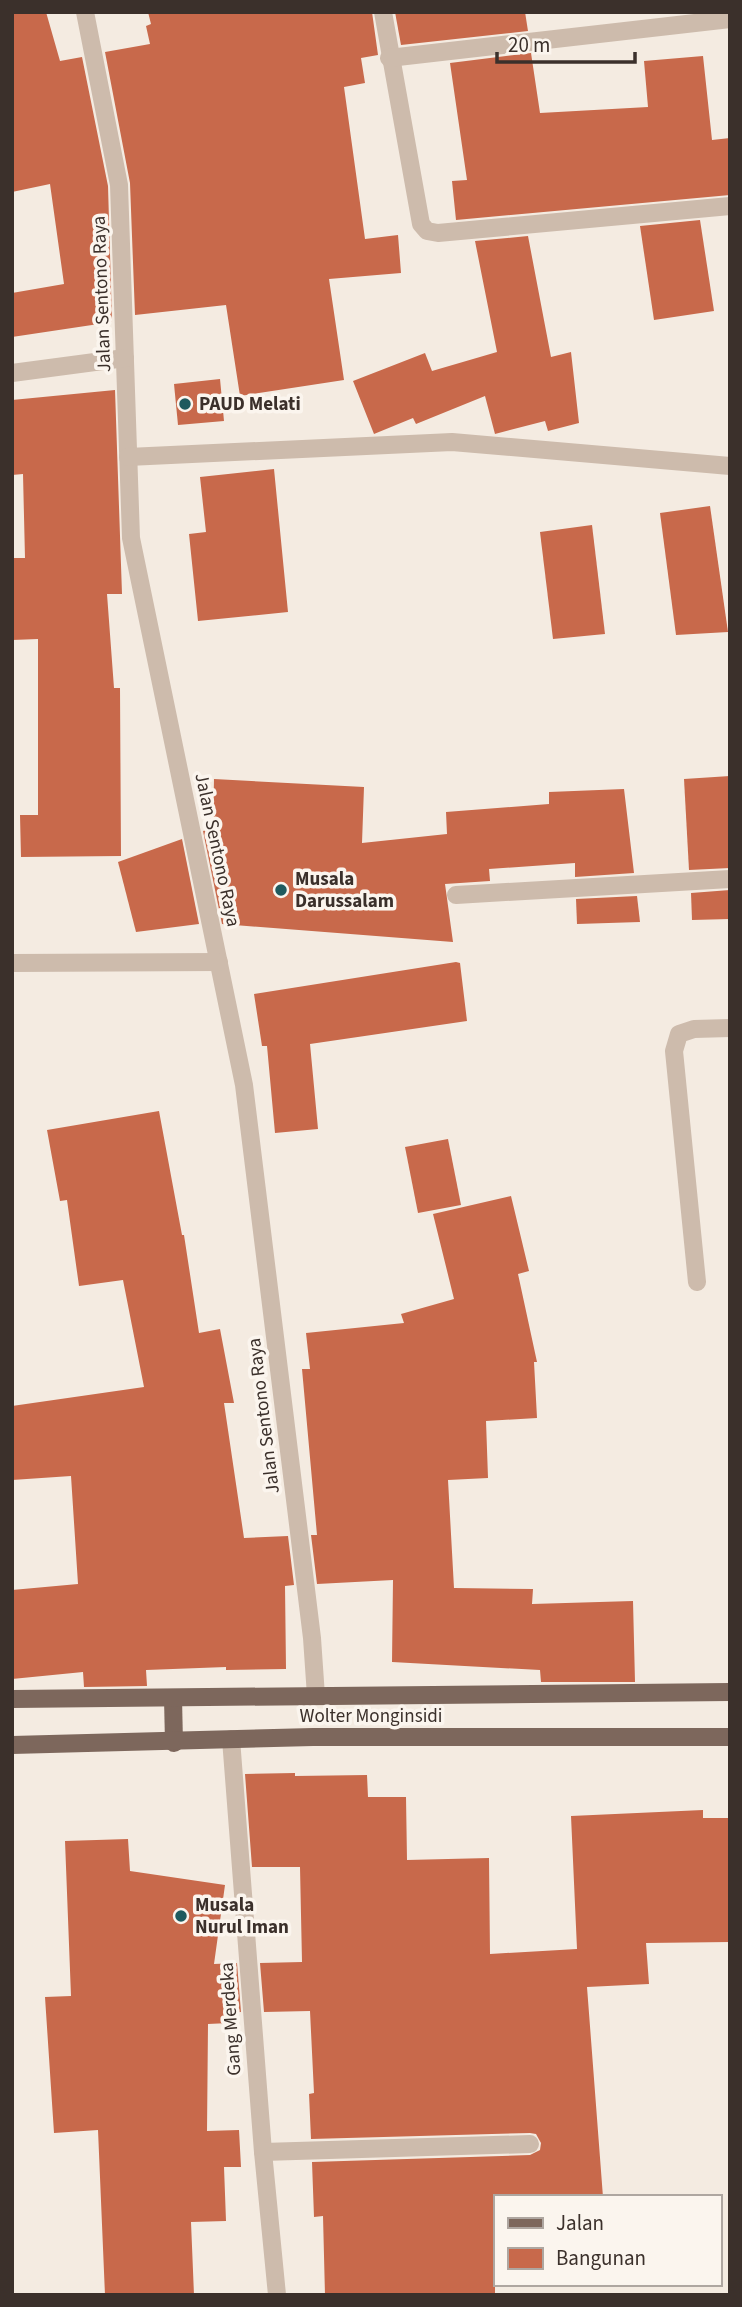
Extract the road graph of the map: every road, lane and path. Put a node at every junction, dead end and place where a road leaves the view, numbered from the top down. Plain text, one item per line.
1 (85, 12) edge
2 (383, 12) edge
3 (730, 19) edge
4 (389, 58) junction
5 (730, 206) edge
6 (125, 358) junction
7 (12, 373) edge
8 (128, 457) junction
9 (730, 466) edge
10 (730, 879) edge
11 (456, 895) dead end
12 (219, 962) junction
13 (12, 963) edge
14 (730, 1028) edge
15 (697, 1282) dead end
16 (730, 1692) edge
17 (316, 1696) junction
18 (173, 1698) junction
19 (12, 1699) edge
20 (730, 1737) edge
21 (231, 1739) junction
22 (174, 1743) junction
23 (12, 1745) edge
24 (530, 2144) dead end
25 (262, 2152) junction
26 (277, 2295) edge

1 - 6 street, Jalan Sentono Raya
2 - 4 street
3 - 4 street
4 - 5 street
6 - 7 street
6 - 8 street, Jalan Sentono Raya
8 - 9 street
8 - 12 street, Jalan Sentono Raya
10 - 11 street
12 - 13 street
12 - 17 street, Jalan Sentono Raya
14 - 15 street
16 - 17 main road, Wolter Monginsidi
17 - 18 main road, Wolter Monginsidi
18 - 19 main road, Wolter Monginsidi
18 - 22 main road
20 - 21 main road, Wolter Monginsidi
21 - 22 main road, Wolter Monginsidi
21 - 25 street, Gang Merdeka
22 - 23 main road, Wolter Monginsidi
24 - 25 street
25 - 26 street, Gang Merdeka

